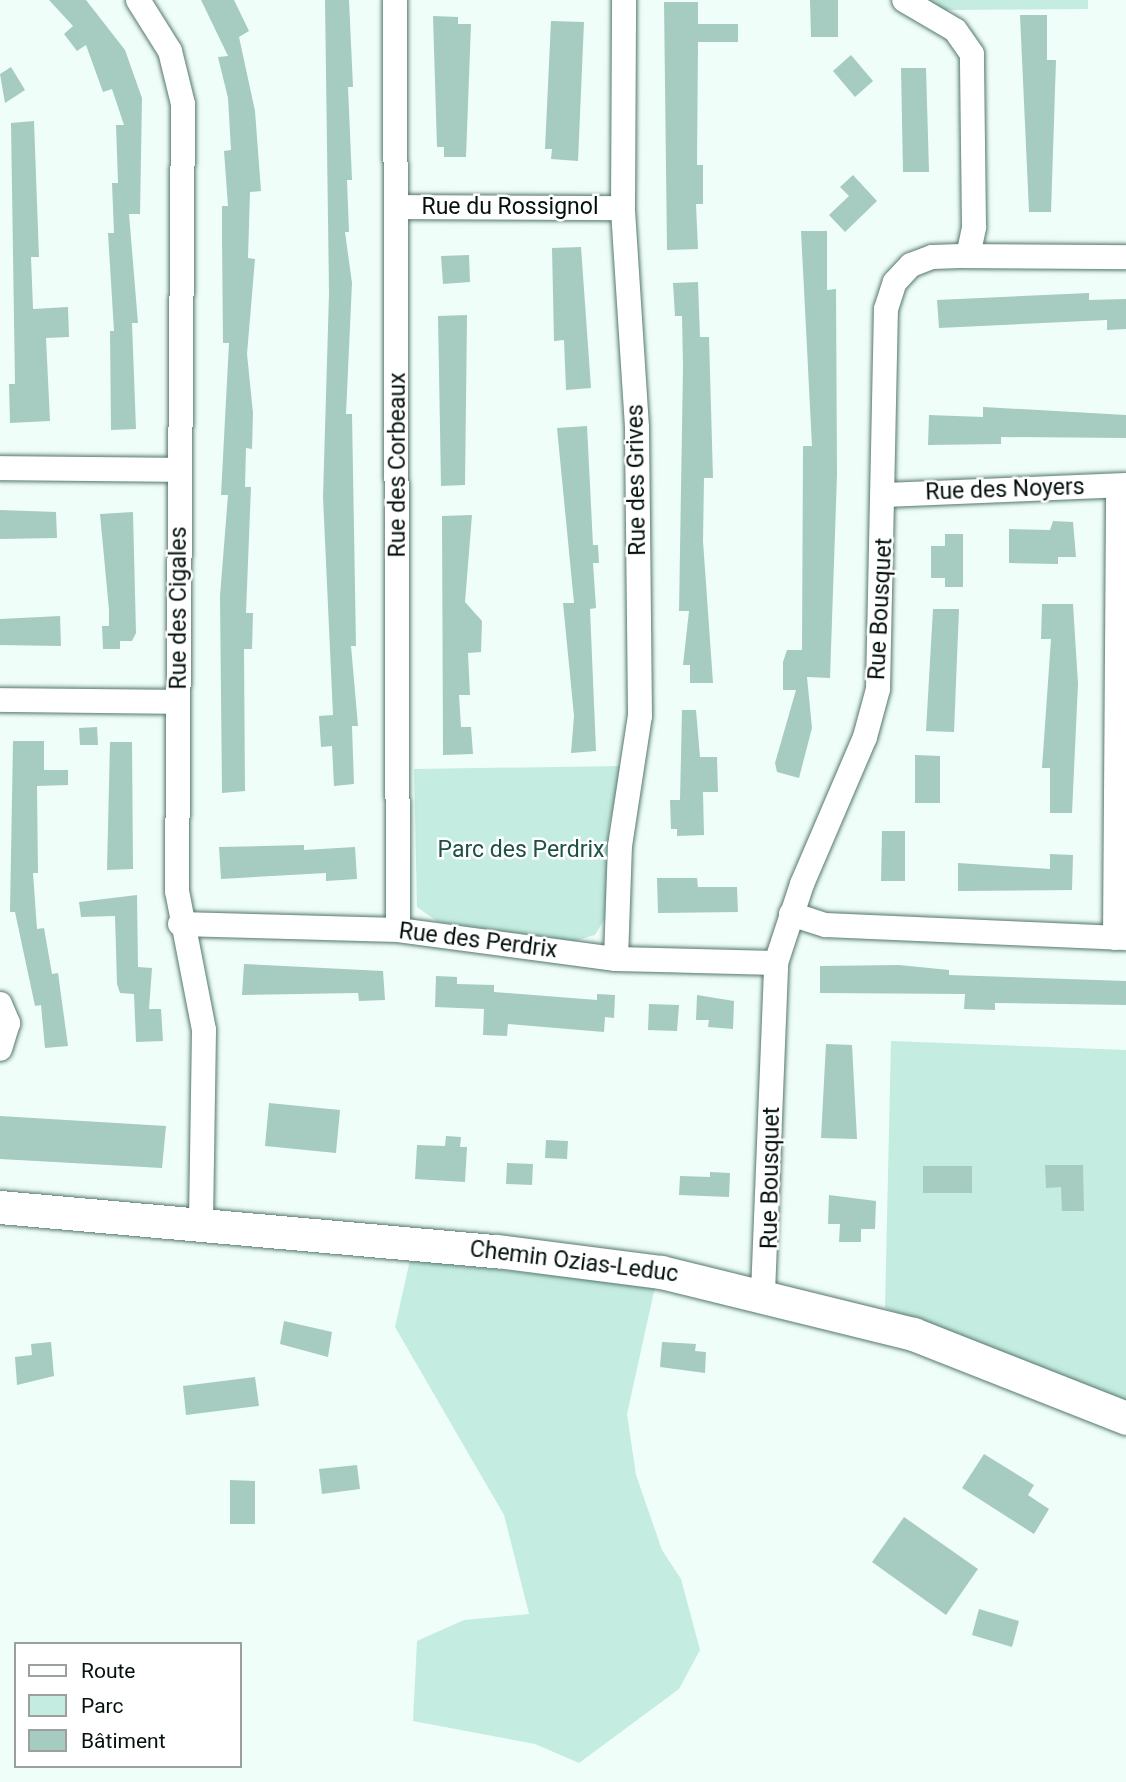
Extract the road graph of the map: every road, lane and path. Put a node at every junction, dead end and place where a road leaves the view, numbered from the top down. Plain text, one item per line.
1 (138, 0) edge
2 (396, 0) edge
3 (624, 0) edge
4 (904, 0) edge
5 (397, 207) junction
6 (623, 208) junction
7 (968, 256) junction
8 (1126, 257) edge
9 (0, 468) edge
10 (180, 470) junction
11 (1122, 486) edge
12 (885, 495) junction
13 (0, 700) edge
14 (178, 702) junction
15 (1122, 708) edge
16 (791, 914) junction
17 (180, 924) junction
18 (398, 930) junction
19 (1120, 938) edge
20 (616, 959) junction
21 (776, 963) junction
22 (0, 1004) edge
23 (0, 1049) edge
24 (0, 1207) edge
25 (201, 1224) junction
26 (764, 1293) junction
27 (1126, 1418) edge

1 - 10 street, Rue des Cigales
2 - 5 street, Rue des Corbeaux
3 - 6 street, Rue des Grives
4 - 7 street
5 - 6 street, Rue du Rossignol
5 - 18 street, Rue des Corbeaux
6 - 20 street, Rue des Grives
7 - 8 street, Rue Bousquet
7 - 12 street, Rue Bousquet
9 - 10 street
10 - 14 street, Rue des Cigales
11 - 12 street, Rue des Noyers
11 - 15 street
12 - 16 street, Rue Bousquet
13 - 14 street
14 - 17 street, Rue des Cigales
15 - 19 street
16 - 19 street
16 - 21 street, Rue Bousquet
17 - 18 street, Rue des Perdrix
17 - 25 street, Rue des Cigales
18 - 20 street, Rue des Perdrix
20 - 21 street, Rue des Perdrix
21 - 26 street, Rue Bousquet
22 - 23 street
24 - 25 street, Chemin Ozias-Leduc
25 - 26 street, Chemin Ozias-Leduc
26 - 27 street, Chemin Ozias-Leduc

